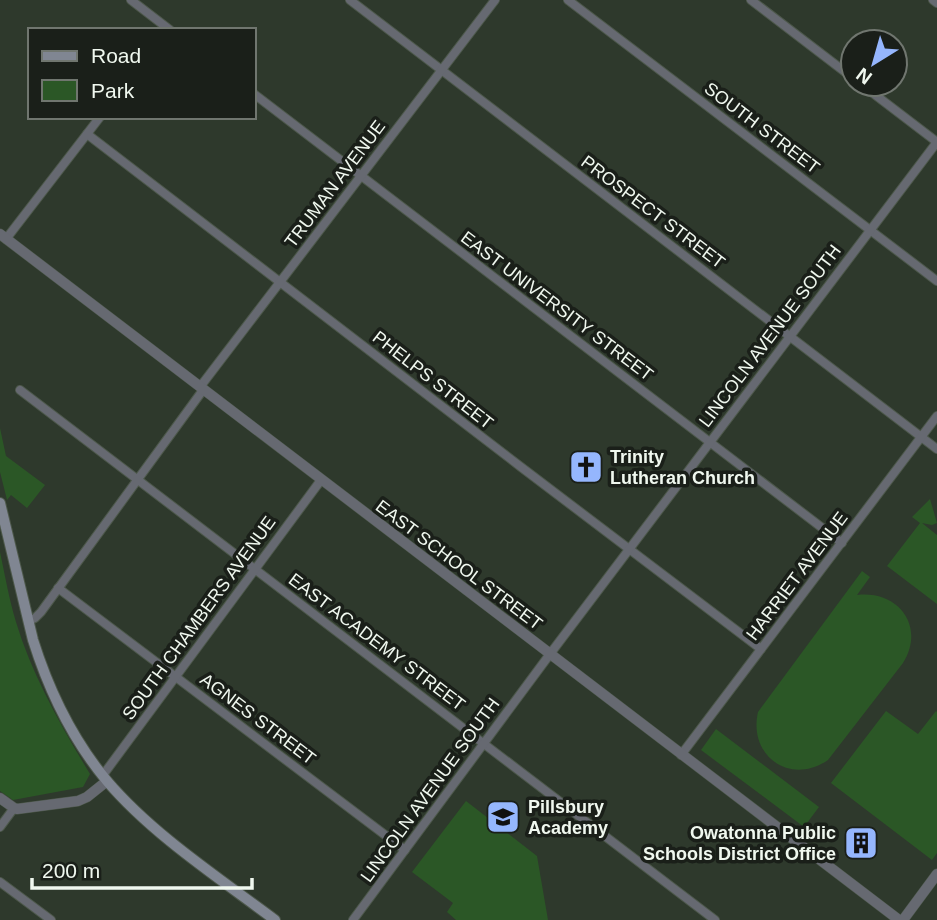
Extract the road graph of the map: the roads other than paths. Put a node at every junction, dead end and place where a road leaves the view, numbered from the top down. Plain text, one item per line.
1 (131, 0) edge
2 (350, 0) edge
3 (495, 0) edge
4 (568, 0) edge
5 (751, 0) edge
6 (167, 28) edge
7 (839, 67) edge
8 (442, 70) junction
9 (256, 96) edge
10 (879, 98) edge
11 (98, 119) edge
12 (87, 134) junction
13 (937, 142) edge
14 (361, 176) junction
15 (870, 230) junction
16 (3, 237) edge
17 (937, 281) edge
18 (280, 282) junction
19 (790, 337) junction
20 (202, 388) junction
21 (20, 390) dead end
22 (937, 416) edge
23 (921, 437) junction
24 (710, 442) junction
25 (937, 449) edge
26 (138, 479) junction
27 (321, 480) junction
28 (0, 503) edge
29 (842, 543) junction
30 (630, 548) junction
31 (255, 569) junction
32 (58, 589) junction
33 (29, 621) junction
34 (761, 649) junction
35 (550, 654) junction
36 (176, 676) junction
37 (484, 744) junction
38 (681, 755) junction
39 (105, 778) junction
40 (0, 798) edge
41 (13, 808) junction
42 (0, 827) edge
43 (405, 850) junction
44 (937, 874) edge
45 (0, 881) edge
46 (51, 920) edge
47 (275, 920) edge
48 (353, 920) edge
49 (715, 920) edge
50 (901, 920) edge

1 - 6 street
2 - 8 street, PROSPECT STREET
3 - 8 street, TRUMAN AVENUE
4 - 15 street, SOUTH STREET
5 - 7 street
8 - 14 street, TRUMAN AVENUE
8 - 19 street, PROSPECT STREET
9 - 14 street, EAST UNIVERSITY STREET
10 - 13 street
11 - 12 street
12 - 16 street
12 - 18 street, PHELPS STREET
13 - 15 street, LINCOLN AVENUE SOUTH
14 - 18 street, TRUMAN AVENUE
14 - 24 street, EAST UNIVERSITY STREET
15 - 17 street, SOUTH STREET
15 - 19 street, LINCOLN AVENUE SOUTH
16 - 20 street, EAST SCHOOL STREET
18 - 20 street, TRUMAN AVENUE
18 - 30 street, PHELPS STREET
19 - 23 street, PROSPECT STREET
19 - 24 street, LINCOLN AVENUE SOUTH
20 - 26 street, TRUMAN AVENUE
20 - 27 street, EAST SCHOOL STREET
21 - 26 street, EAST ACADEMY STREET
22 - 23 street, HARRIET AVENUE
23 - 25 street, PROSPECT STREET
23 - 29 street, HARRIET AVENUE
24 - 29 street, EAST UNIVERSITY STREET
24 - 30 street, LINCOLN AVENUE SOUTH
26 - 31 street, EAST ACADEMY STREET
26 - 32 street, TRUMAN AVENUE
27 - 31 street, SOUTH CHAMBERS AVENUE
27 - 35 street, EAST SCHOOL STREET
28 - 33 main road
29 - 34 street, HARRIET AVENUE
30 - 34 street, PHELPS STREET
30 - 35 street, LINCOLN AVENUE SOUTH
31 - 36 street, SOUTH CHAMBERS AVENUE
31 - 37 street, EAST ACADEMY STREET
32 - 33 street, TRUMAN AVENUE
32 - 36 street, AGNES STREET
33 - 39 main road
34 - 38 street, HARRIET AVENUE
35 - 37 street, LINCOLN AVENUE SOUTH
35 - 38 street, EAST SCHOOL STREET
36 - 39 street, SOUTH CHAMBERS AVENUE
36 - 43 street, AGNES STREET
37 - 43 street, LINCOLN AVENUE SOUTH
37 - 49 street, EAST ACADEMY STREET
38 - 50 street, EAST SCHOOL STREET
39 - 41 street, SOUTH CHAMBERS AVENUE
39 - 47 main road
40 - 41 street
41 - 42 street
43 - 48 street, LINCOLN AVENUE SOUTH
44 - 50 street
45 - 46 street

